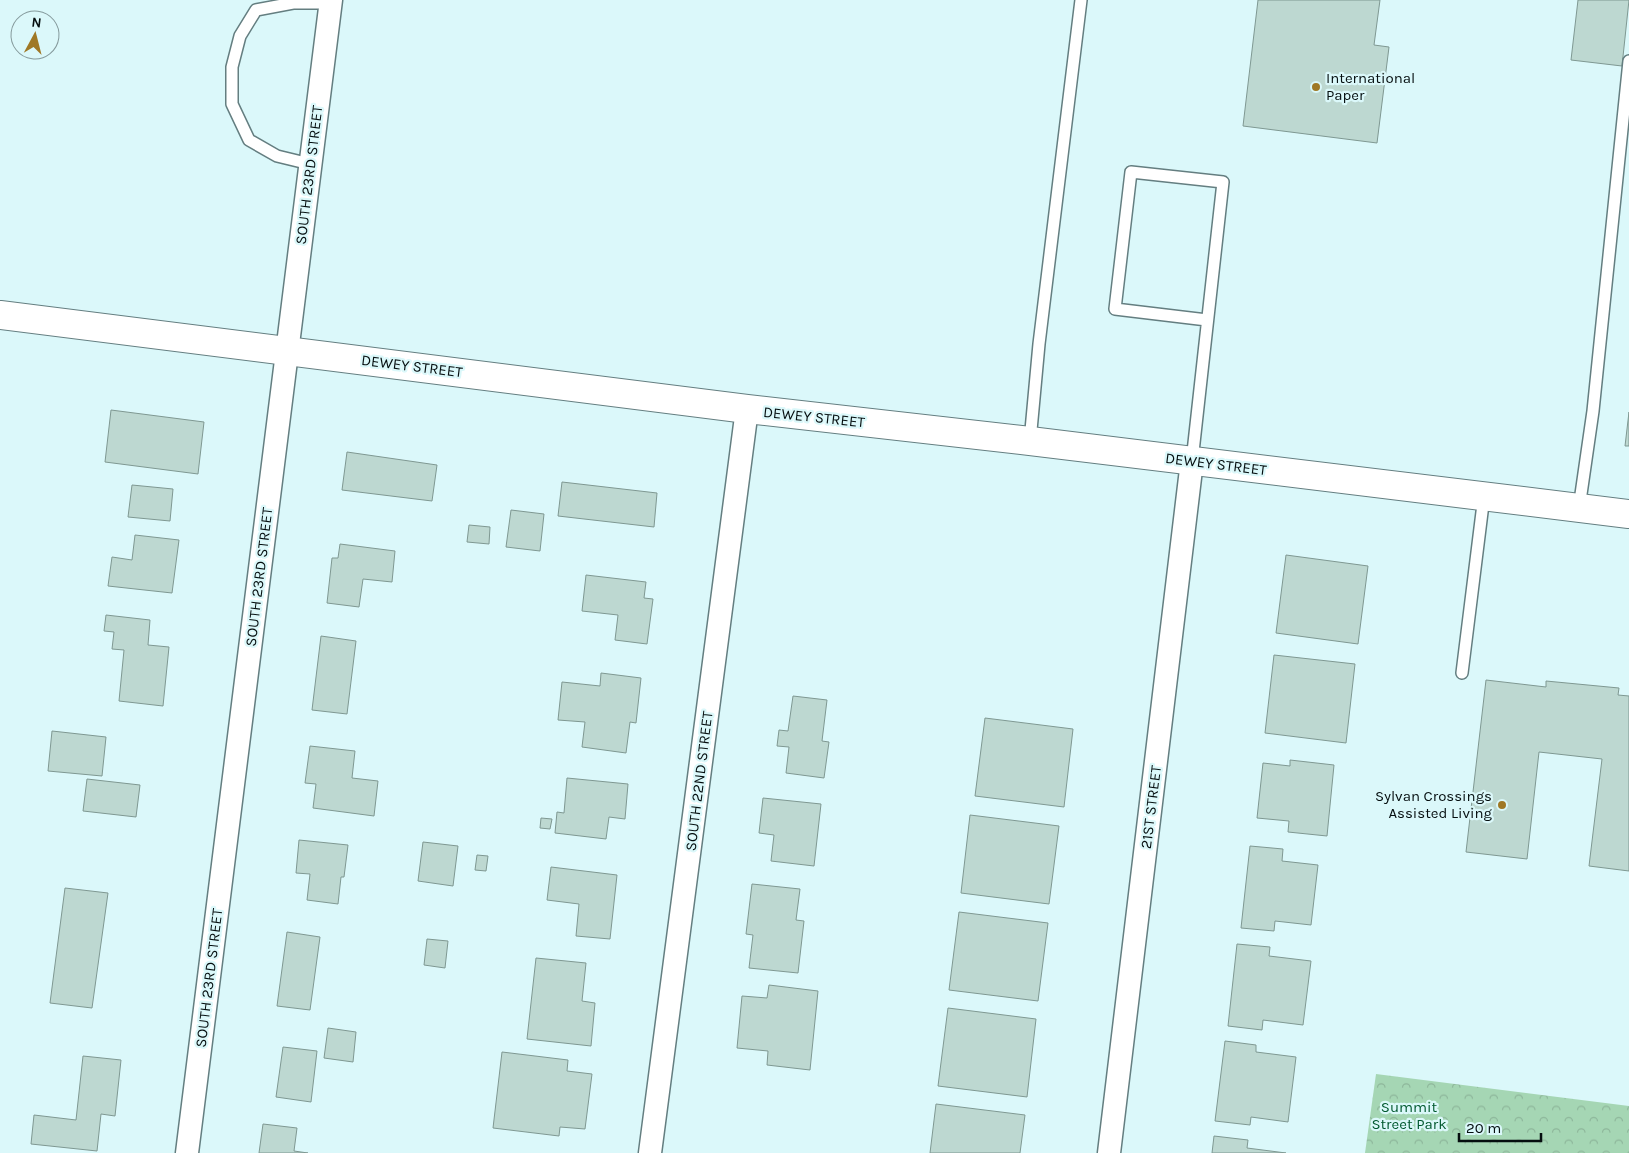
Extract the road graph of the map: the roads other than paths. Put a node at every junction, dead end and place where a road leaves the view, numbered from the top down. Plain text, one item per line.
1 (1081, 0) edge
2 (331, 1) edge
3 (1629, 61) edge
4 (310, 164) junction
5 (0, 315) edge
6 (1207, 320) junction
7 (288, 350) junction
8 (747, 409) junction
9 (1030, 441) junction
10 (1192, 461) junction
11 (1484, 496) junction
12 (1579, 508) junction
13 (1629, 514) edge
14 (1462, 674) dead end
15 (188, 1153) edge
16 (650, 1153) edge
17 (1109, 1153) edge

1 - 9 lane
2 - 4 street, SOUTH 23RD STREET
2 - 4 lane
3 - 12 lane
4 - 7 street, SOUTH 23RD STREET
5 - 7 street, DEWEY STREET
6 - 6 lane
6 - 10 lane
7 - 8 street, DEWEY STREET
7 - 15 street, SOUTH 23RD STREET
8 - 9 street, DEWEY STREET
8 - 16 street, SOUTH 22ND STREET
9 - 10 street, DEWEY STREET
10 - 11 street, DEWEY STREET
10 - 17 street, 21ST STREET
11 - 12 street, DEWEY STREET
11 - 14 lane
12 - 13 street, DEWEY STREET

